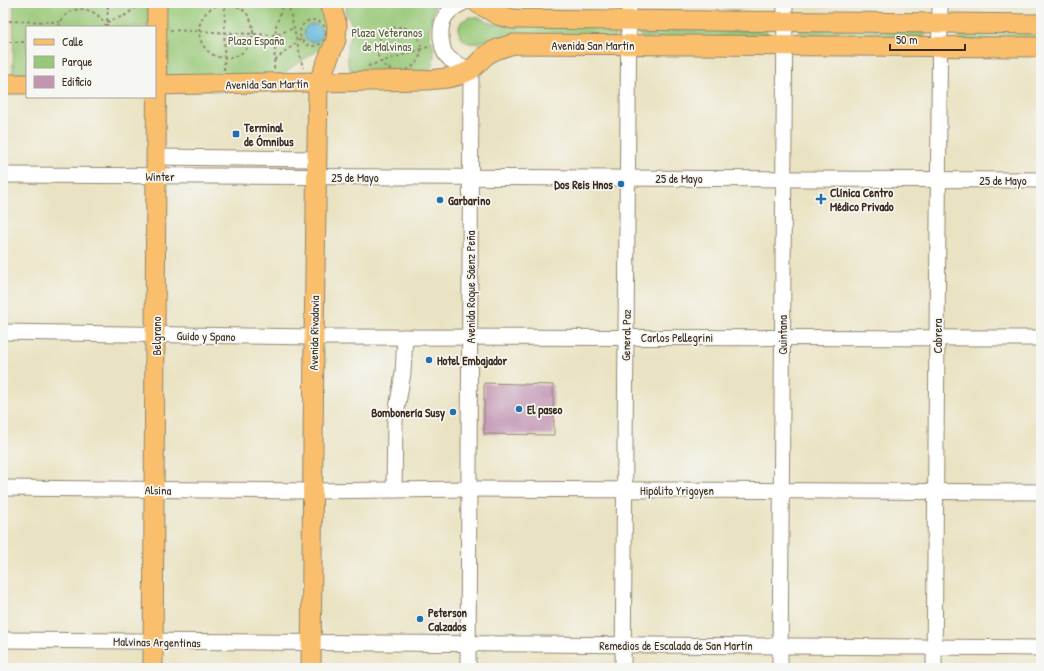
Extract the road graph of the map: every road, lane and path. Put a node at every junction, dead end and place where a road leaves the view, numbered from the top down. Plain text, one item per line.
1 (82, 3) edge
2 (108, 3) edge
3 (141, 3) edge
4 (157, 3) edge
5 (282, 3) edge
6 (328, 3) edge
7 (463, 3) edge
8 (478, 3) edge
9 (785, 3) edge
10 (940, 3) edge
11 (225, 4) edge
12 (289, 4) edge
13 (82, 9) junction
14 (629, 12) edge
15 (3, 21) edge
16 (61, 22) junction
17 (107, 22) junction
18 (784, 22) junction
19 (940, 23) junction
20 (1041, 24) edge
21 (59, 26) edge
22 (105, 26) edge
23 (106, 26) edge
24 (294, 28) junction
25 (157, 30) junction
26 (200, 32) junction
27 (224, 33) junction
28 (252, 34) junction
29 (276, 36) junction
30 (301, 39) junction
31 (3, 42) edge
32 (26, 42) edge
33 (297, 42) junction
34 (442, 42) junction
35 (629, 45) junction
36 (784, 46) junction
37 (940, 47) junction
38 (1041, 47) edge
39 (421, 49) junction
40 (224, 58) junction
41 (275, 60) junction
42 (382, 62) junction
43 (368, 66) dead end
44 (471, 70) junction
45 (312, 83) junction
46 (3, 84) edge
47 (26, 84) edge
48 (224, 84) junction
49 (274, 84) junction
50 (156, 85) edge
51 (157, 167) junction
52 (317, 168) junction
53 (3, 175) edge
54 (470, 177) junction
55 (627, 178) junction
56 (783, 179) junction
57 (938, 180) junction
58 (1041, 180) edge
59 (3, 332) edge
60 (156, 335) junction
61 (406, 337) junction
62 (626, 337) junction
63 (782, 337) junction
64 (314, 338) junction
65 (469, 338) junction
66 (937, 338) junction
67 (1041, 338) edge
68 (3, 488) edge
69 (468, 489) junction
70 (155, 490) junction
71 (394, 490) junction
72 (624, 490) junction
73 (313, 491) junction
74 (781, 491) junction
75 (936, 492) junction
76 (1041, 492) edge
77 (3, 640) edge
78 (154, 642) junction
79 (311, 643) junction
80 (468, 644) junction
81 (623, 645) junction
82 (780, 646) junction
83 (934, 647) junction
84 (1041, 648) edge
85 (153, 668) edge
86 (311, 668) edge
87 (468, 668) edge
88 (623, 668) edge
89 (780, 668) edge
90 (934, 668) edge

1 - 13 path
2 - 17 path
3 - 17 path
4 - 25 main road, Belgrano
5 - 29 path
6 - 45 main road, Avenida Rivadavia
7 - 34 street
8 - 14 main road, Avenida San Martín
9 - 18 street, Quintana
10 - 19 street, Cabrera
11 - 26 path
11 - 27 path
11 - 28 path
12 - 24 path
13 - 16 path
13 - 22 path
14 - 18 main road, Avenida San Martín
14 - 35 street, General Paz
15 - 16 path
16 - 21 path
17 - 23 path
18 - 19 main road, Avenida San Martín
18 - 36 street, Quintana
19 - 20 main road, Avenida San Martín
19 - 37 street, Cabrera
24 - 29 path
24 - 33 path
25 - 26 path
25 - 50 main road, Belgrano
26 - 27 path
26 - 40 path
27 - 28 path
27 - 40 path
28 - 29 path
28 - 40 path
29 - 41 path
30 - 30 path
30 - 33 path
31 - 32 path
33 - 41 path
33 - 45 path
34 - 39 path
34 - 44 street
35 - 36 main road, Avenida San Martín
35 - 44 main road, Avenida San Martín
35 - 55 street, General Paz
36 - 37 main road, Avenida San Martín
36 - 56 street, Quintana
37 - 38 main road, Avenida San Martín
37 - 57 street, Cabrera
39 - 42 path
39 - 42 path
39 - 42 path
40 - 48 path
41 - 49 path
42 - 43 path
44 - 45 main road, Avenida San Martín
44 - 54 street, Avenida Roque Sáenz Peña
45 - 49 main road, Avenida San Martín
45 - 52 main road, Avenida Rivadavia
46 - 47 main road
48 - 49 main road, Avenida San Martín
48 - 50 main road, Avenida San Martín
50 - 51 main road, Belgrano
51 - 52 street, Winter
51 - 53 street, Winter
51 - 60 main road, Belgrano
52 - 54 street, 25 de Mayo
52 - 64 main road, Avenida Rivadavia
54 - 55 street, 25 de Mayo
54 - 65 street, Avenida Roque Sáenz Peña
55 - 56 street, 25 de Mayo
55 - 62 street, General Paz
56 - 57 street, 25 de Mayo
56 - 63 street, Quintana
57 - 58 street, 25 de Mayo
57 - 66 street, Cabrera
59 - 60 street, Guido y Spano
60 - 64 street, Guido y Spano
60 - 70 main road, Belgrano
61 - 64 street, Carlos Pellegrini
61 - 65 street, Carlos Pellegrini
61 - 71 street
62 - 63 street, Carlos Pellegrini
62 - 65 street, Carlos Pellegrini
62 - 72 street, General Paz
63 - 66 street, Carlos Pellegrini
63 - 74 street, Quintana
64 - 73 main road, Avenida Rivadavia
65 - 69 street, Avenida Roque Sáenz Peña
66 - 67 street, Carlos Pellegrini
66 - 75 street, Cabrera
68 - 70 street, Alsina
69 - 71 street, Hipólito Yrigoyen
69 - 72 street, Hipólito Yrigoyen
69 - 80 street, Avenida Roque Sáenz Peña
70 - 73 street, Alsina
70 - 78 main road, Belgrano
71 - 73 street, Hipólito Yrigoyen
72 - 74 street, Hipólito Yrigoyen
72 - 81 street, General Paz
73 - 79 main road, Avenida Rivadavia
74 - 75 street, Hipólito Yrigoyen
74 - 82 street, Quintana
75 - 76 street, Hipólito Yrigoyen
75 - 83 street, Cabrera
77 - 78 street, Malvinas Argentinas
78 - 79 street, Malvinas Argentinas
78 - 85 main road, Belgrano
79 - 80 street, Remedios de Escalada de San Martín
79 - 86 main road, Avenida Rivadavia
80 - 81 street, Remedios de Escalada de San Martín
80 - 87 street, Avenida Roque Sáenz Peña
81 - 82 street, Remedios de Escalada de San Martín
81 - 88 street, General Paz
82 - 83 street, Remedios de Escalada de San Martín
82 - 89 street, Quintana
83 - 84 street, Remedios de Escalada de San Martín
83 - 90 street, Cabrera

